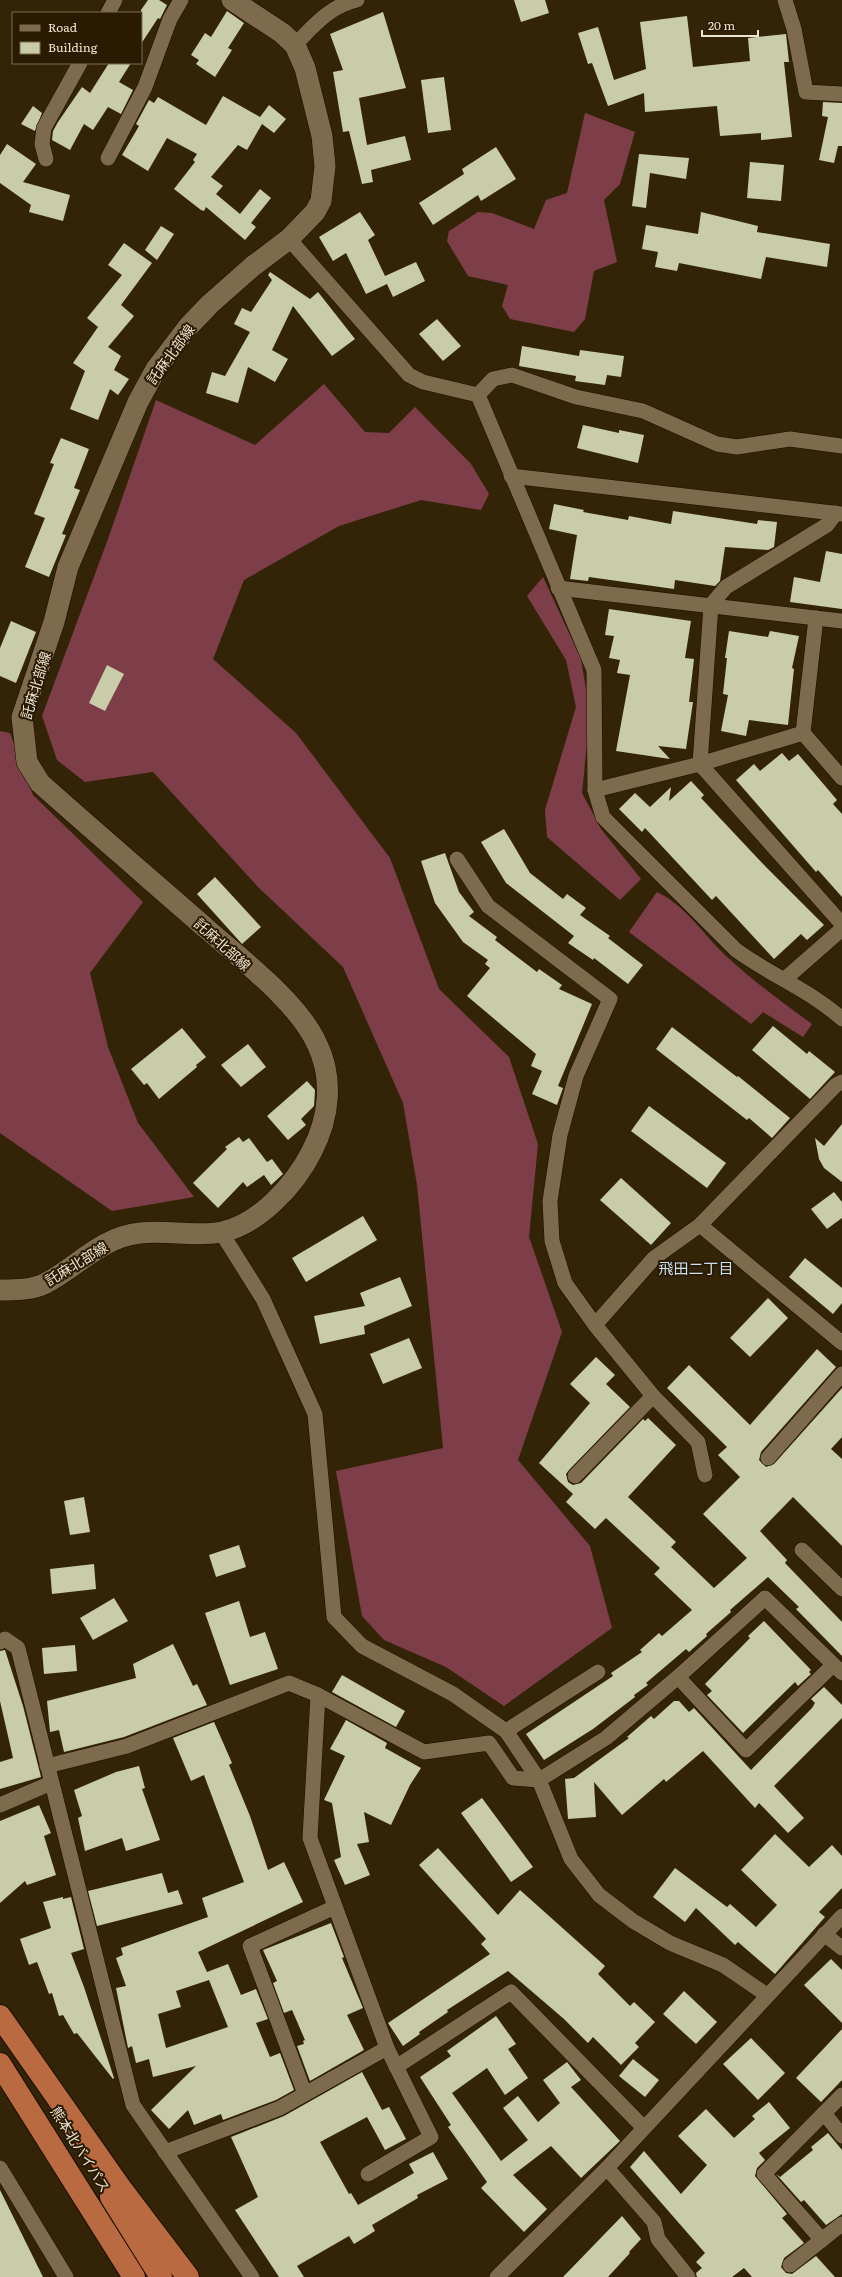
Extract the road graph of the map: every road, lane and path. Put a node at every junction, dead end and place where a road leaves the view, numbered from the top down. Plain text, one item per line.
1 (115, 0) edge
2 (182, 0) edge
3 (232, 0) edge
4 (357, 0) edge
5 (785, 0) edge
6 (109, 12) edge
7 (295, 45) junction
8 (79, 64) edge
9 (842, 94) edge
10 (108, 158) dead end
11 (46, 160) dead end
12 (290, 239) junction
13 (478, 395) junction
14 (842, 446) edge
15 (511, 476) junction
16 (839, 514) edge
17 (558, 588) junction
18 (712, 605) junction
19 (816, 618) junction
20 (842, 621) edge
21 (803, 733) junction
22 (700, 764) junction
23 (842, 778) edge
24 (595, 790) junction
25 (457, 859) dead end
26 (842, 924) edge
27 (842, 929) edge
28 (785, 979) junction
29 (842, 1019) edge
30 (842, 1082) edge
31 (700, 1224) junction
32 (221, 1232) junction
33 (0, 1290) edge
34 (595, 1325) junction
35 (842, 1343) edge
36 (842, 1374) edge
37 (653, 1396) junction
38 (768, 1458) dead end
39 (705, 1475) dead end
40 (575, 1476) dead end
41 (802, 1550) dead end
42 (842, 1589) edge
43 (0, 1642) edge
44 (837, 1669) edge
45 (598, 1672) dead end
46 (678, 1677) junction
47 (318, 1695) junction
48 (506, 1731) junction
49 (47, 1766) junction
50 (539, 1780) junction
51 (52, 1783) junction
52 (0, 1805) edge
53 (335, 1907) junction
54 (842, 1916) edge
55 (824, 1934) junction
56 (842, 1948) edge
57 (767, 1995) junction
58 (0, 2016) edge
59 (0, 2020) edge
60 (387, 2048) junction
61 (0, 2064) edge
62 (396, 2067) junction
63 (305, 2094) junction
64 (842, 2095) edge
65 (824, 2113) junction
66 (644, 2128) junction
67 (842, 2136) edge
68 (165, 2152) junction
69 (0, 2168) edge
70 (607, 2168) junction
71 (69, 2173) junction
72 (368, 2174) dead end
73 (842, 2224) edge
74 (822, 2240) junction
75 (790, 2265) dead end
76 (66, 2277) edge
77 (118, 2277) edge
78 (134, 2277) edge
79 (161, 2277) edge
80 (188, 2277) edge
81 (252, 2277) edge
82 (497, 2277) edge
83 (688, 2277) edge

1 - 6 street
2 - 10 street
3 - 7 main road, 託麻北部線
4 - 7 street
5 - 9 street
7 - 12 main road, 託麻北部線
8 - 11 street
12 - 13 street
12 - 32 main road, 託麻北部線
13 - 14 street
13 - 15 street
15 - 16 street
15 - 17 street
16 - 18 street
17 - 18 street
17 - 24 street
18 - 19 street
18 - 22 street
19 - 20 street
19 - 21 street
21 - 22 street
21 - 23 street
22 - 24 street
22 - 26 street
24 - 28 street
25 - 34 street
27 - 28 street
28 - 29 street
30 - 31 street
31 - 34 street
31 - 35 street
32 - 33 main road, 託麻北部線
32 - 48 street
34 - 37 street
36 - 38 street
37 - 39 street
37 - 40 street
41 - 42 street
43 - 49 street
44 - 46 street
44 - 46 street
45 - 48 street
46 - 50 street
47 - 49 street
47 - 50 street
47 - 53 street
48 - 50 street
49 - 51 street
50 - 57 street
51 - 52 street
51 - 68 street
53 - 60 street
53 - 63 street
54 - 55 street
55 - 56 street
55 - 57 street
57 - 66 street
58 - 80 highway
59 - 79 highway, 熊本北バイパス
60 - 62 street
60 - 63 street
61 - 71 highway, 熊本北バイパス
62 - 66 street
62 - 72 street
63 - 68 street
64 - 65 street
65 - 67 street
65 - 74 street
66 - 70 street
68 - 81 street
69 - 76 street
70 - 82 street
70 - 83 street
71 - 77 highway
71 - 78 highway, 熊本北バイパス
73 - 74 street
74 - 75 street

